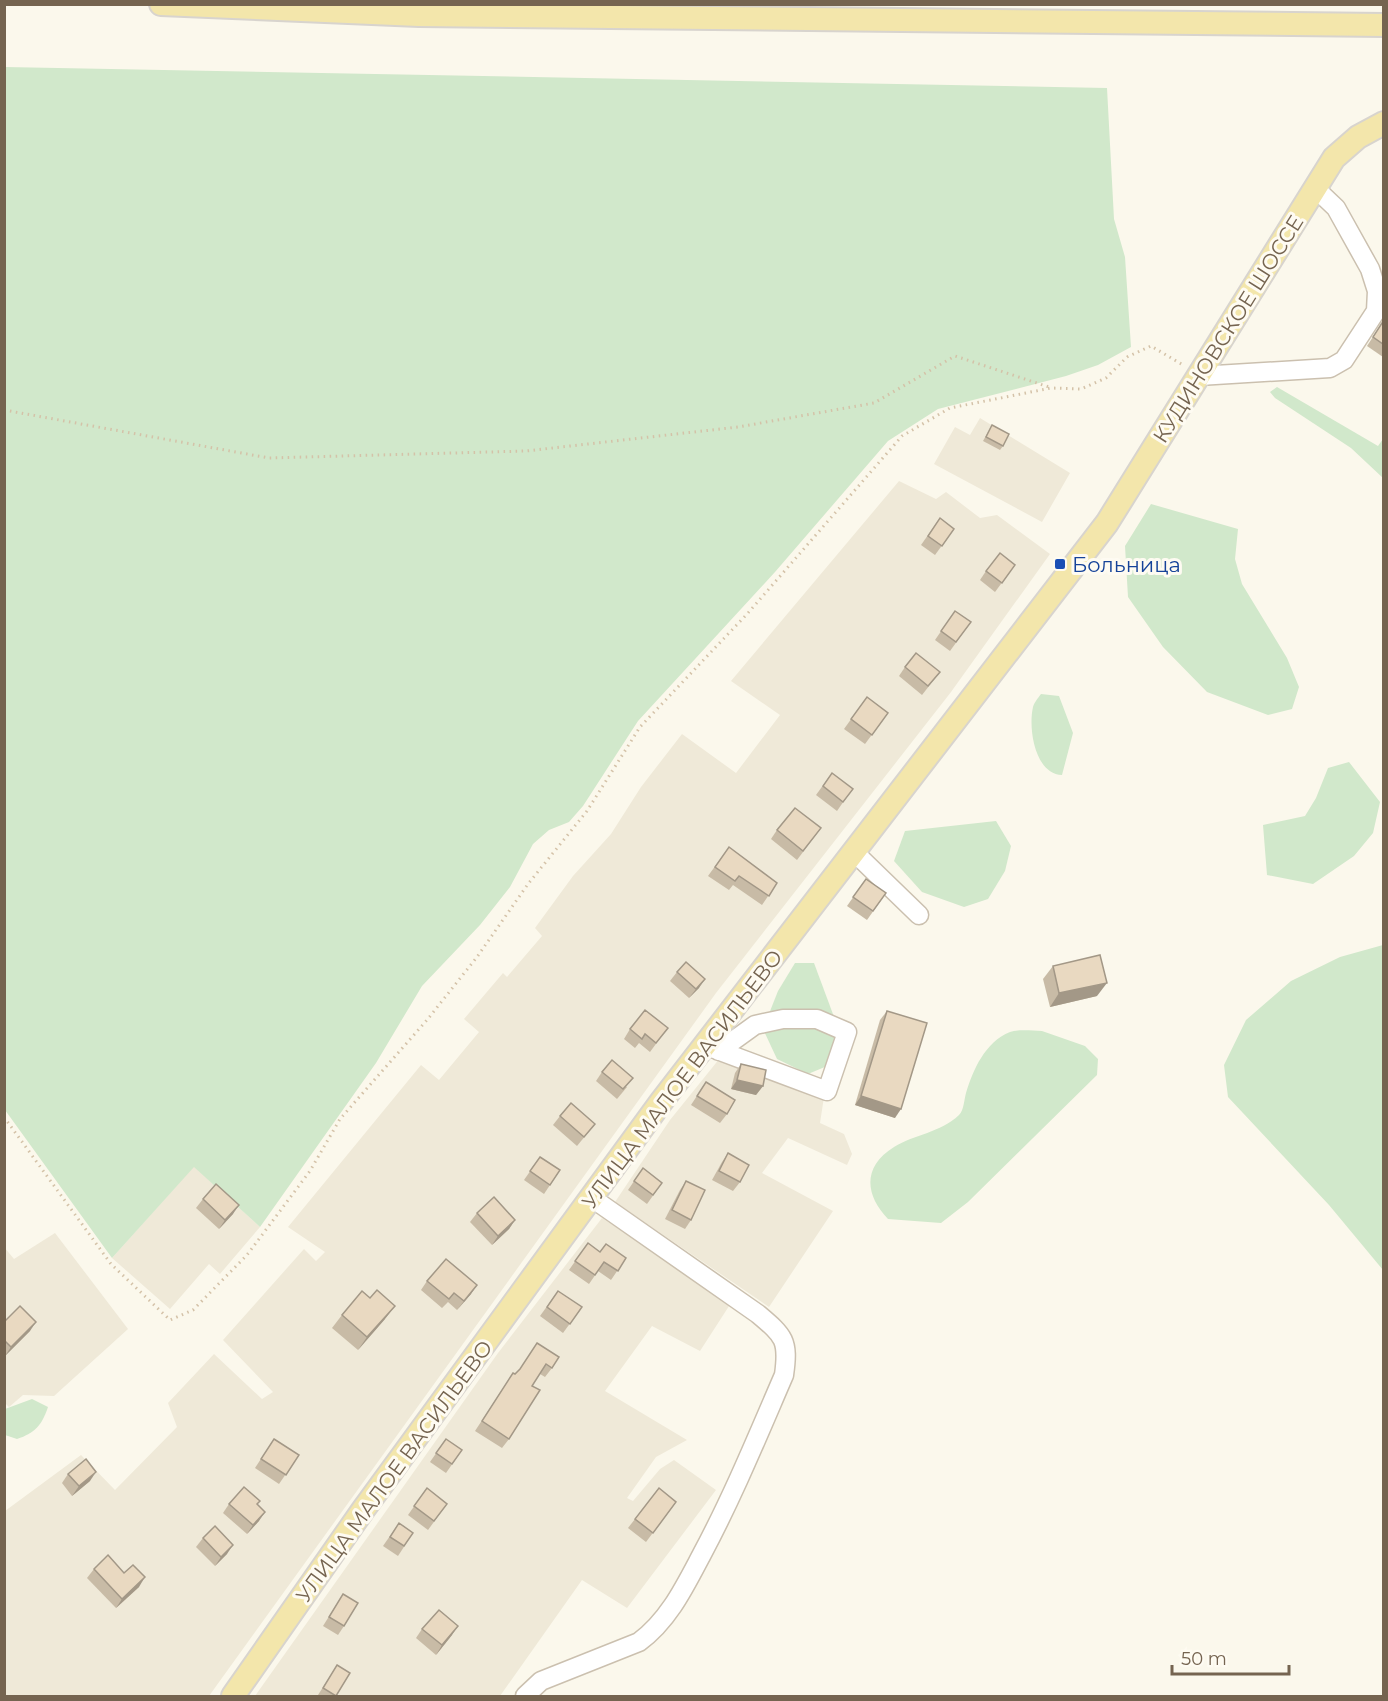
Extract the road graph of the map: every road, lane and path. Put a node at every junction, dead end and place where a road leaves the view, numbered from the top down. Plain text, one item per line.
1 (161, 4) edge
2 (550, 4) edge
3 (680, 18) junction
4 (1383, 25) edge
5 (1354, 26) junction
6 (1383, 39) edge
7 (1383, 123) edge
8 (1383, 137) edge
9 (1316, 189) junction
10 (1199, 376) junction
11 (1051, 388) junction
12 (4, 410) edge
13 (1140, 469) joint
14 (854, 852) junction
15 (919, 915) dead end
16 (712, 1048) junction
17 (4, 1117) edge
18 (592, 1198) junction
19 (233, 1696) edge
20 (525, 1696) edge

1 - 3 main road
2 - 3 main road
3 - 5 main road
4 - 5 main road
5 - 6 main road
7 - 9 main road, КУДИНОВСКОЕ ШОССЕ
8 - 9 main road, КУДИНОВСКОЕ ШОССЕ
9 - 10 main road, КУДИНОВСКОЕ ШОССЕ
9 - 10 lane
10 - 11 path
10 - 13 main road, КУДИНОВСКОЕ ШОССЕ
11 - 12 path
11 - 17 path
13 - 14 main road, УЛИЦА МАЛОЕ ВАСИЛЬЕВО
14 - 15 lane
14 - 16 main road, УЛИЦА МАЛОЕ ВАСИЛЬЕВО
16 - 16 lane
16 - 18 main road, УЛИЦА МАЛОЕ ВАСИЛЬЕВО
18 - 19 main road, УЛИЦА МАЛОЕ ВАСИЛЬЕВО
18 - 20 lane

